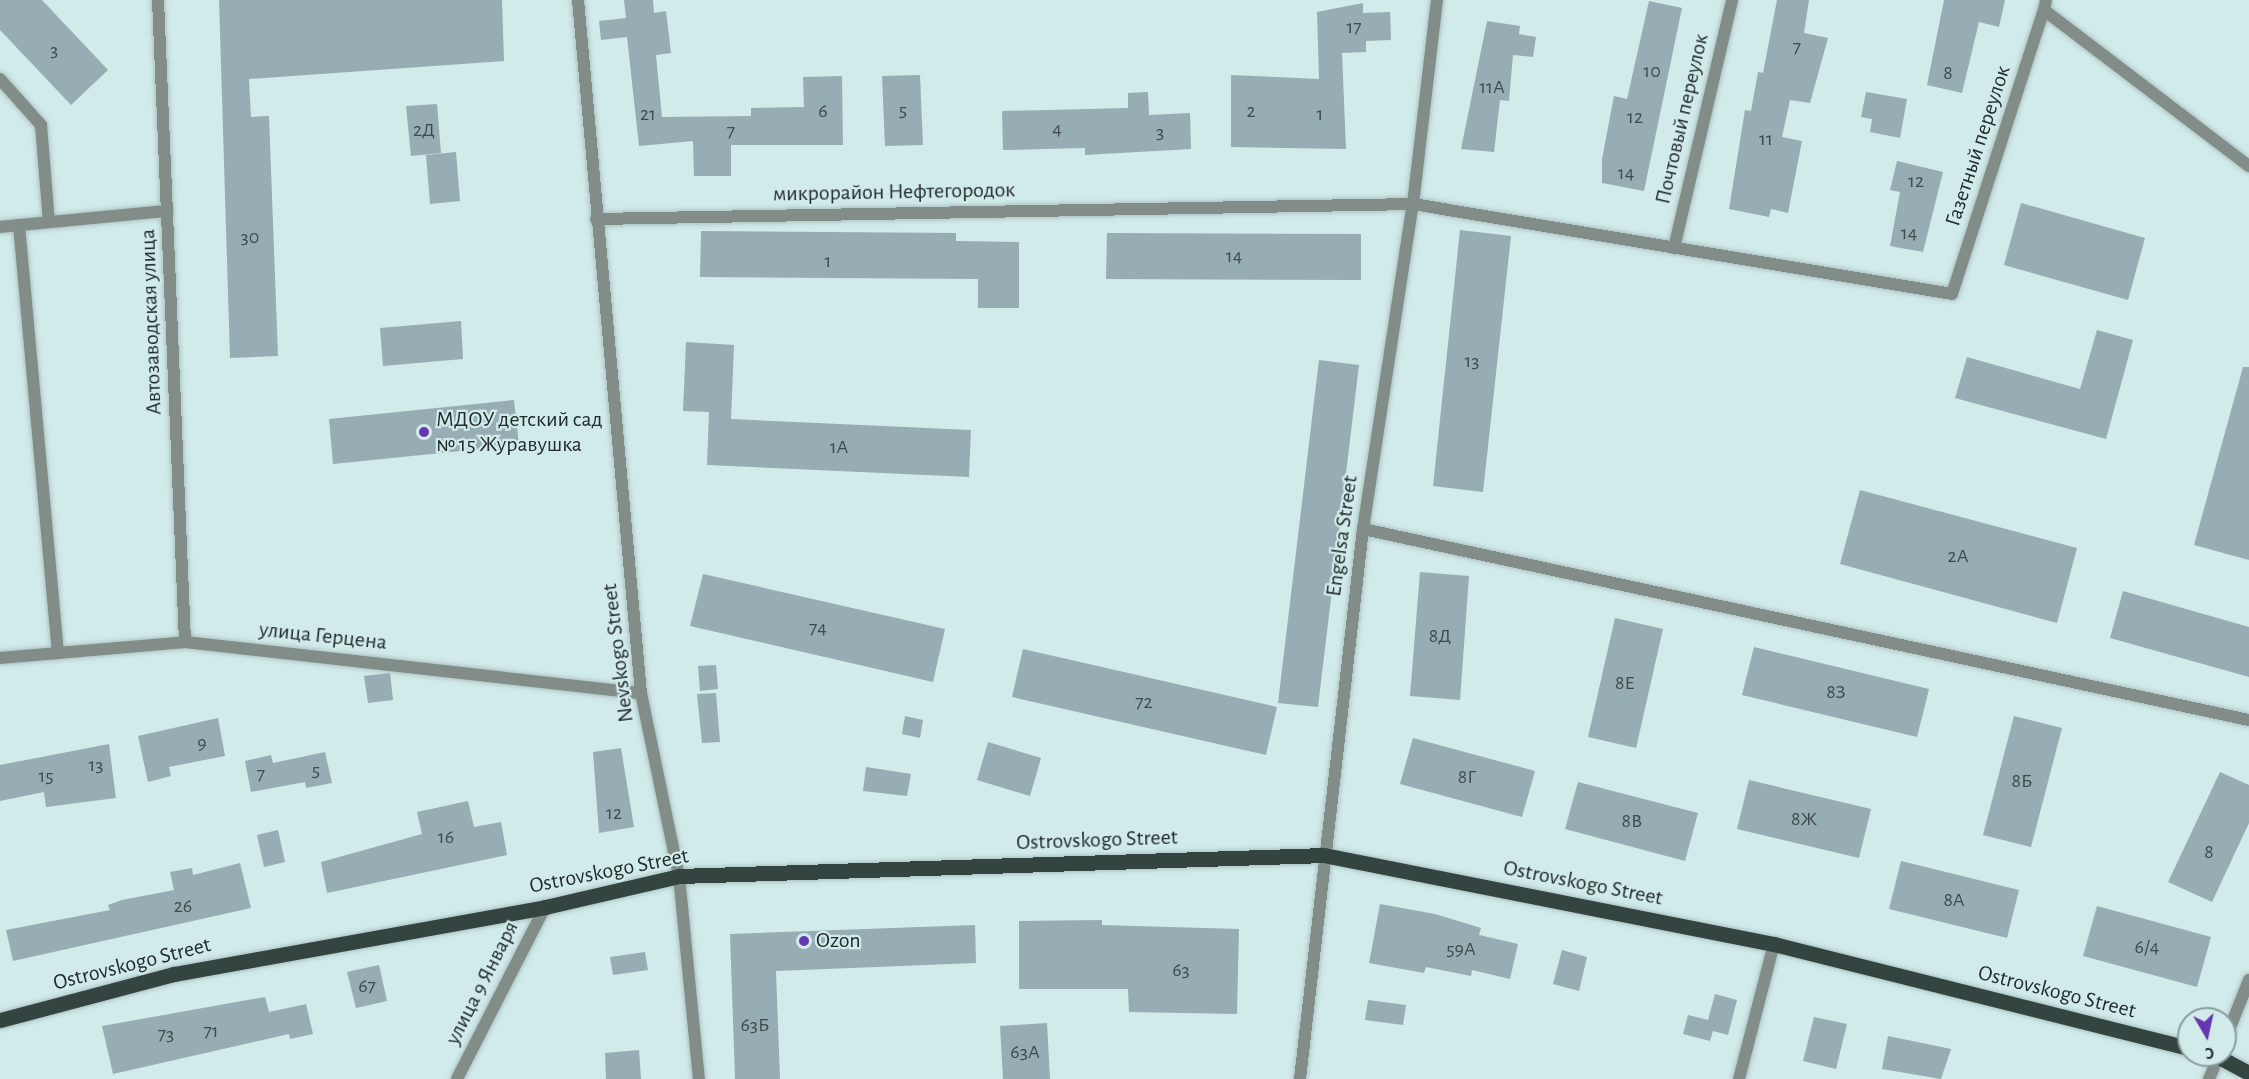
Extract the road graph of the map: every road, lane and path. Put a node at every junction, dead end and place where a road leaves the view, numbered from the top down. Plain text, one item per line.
1 (158, 0) edge
2 (578, 0) edge
3 (1437, 0) edge
4 (1732, 0) edge
5 (2045, 5) edge
6 (0, 79) edge
7 (2249, 166) edge
8 (1413, 204) junction
9 (167, 211) junction
10 (596, 219) junction
11 (49, 222) junction
12 (19, 225) junction
13 (0, 227) edge
14 (1674, 248) junction
15 (1952, 294) joint
16 (1362, 529) junction
17 (185, 642) junction
18 (58, 653) junction
19 (0, 658) edge
20 (641, 693) junction
21 (2249, 720) edge
22 (1324, 855) junction
23 (679, 876) junction
24 (545, 907) junction
25 (1774, 944) junction
26 (2249, 980) edge
27 (2237, 1010) edge
28 (0, 1020) edge
29 (2177, 1045) edge
30 (457, 1079) edge
31 (699, 1079) edge
32 (1300, 1079) edge
33 (1739, 1079) edge

1 - 9 street, Автозаводская улица
2 - 10 street
3 - 8 street, Engelsa Street
4 - 14 street, Почтовый переулок
5 - 7 street
5 - 15 street, Газетный переулок
6 - 11 street
8 - 10 street, микрорайон Нефтегородок
8 - 14 street, микрорайон Нефтегородок
8 - 16 street, Engelsa Street
9 - 11 street
9 - 17 street, Автозаводская улица
10 - 20 street, Nevskogo Street
11 - 12 street
12 - 13 street
12 - 18 street
14 - 15 street, микрорайон Нефтегородок
16 - 21 street
16 - 22 street, Engelsa Street
17 - 18 street, улица Герцена
17 - 20 street, улица Герцена
18 - 19 street, улица Герцена
20 - 23 street, Nevskogo Street
22 - 23 main road, Ostrovskogo Street
22 - 25 main road, Ostrovskogo Street
22 - 32 street, Engelsa Street
23 - 24 main road, Ostrovskogo Street
23 - 31 street, Nevskogo Street
24 - 28 main road, Ostrovskogo Street
24 - 30 street, улица 9 Января
25 - 29 main road, Ostrovskogo Street
25 - 33 street
26 - 27 street

